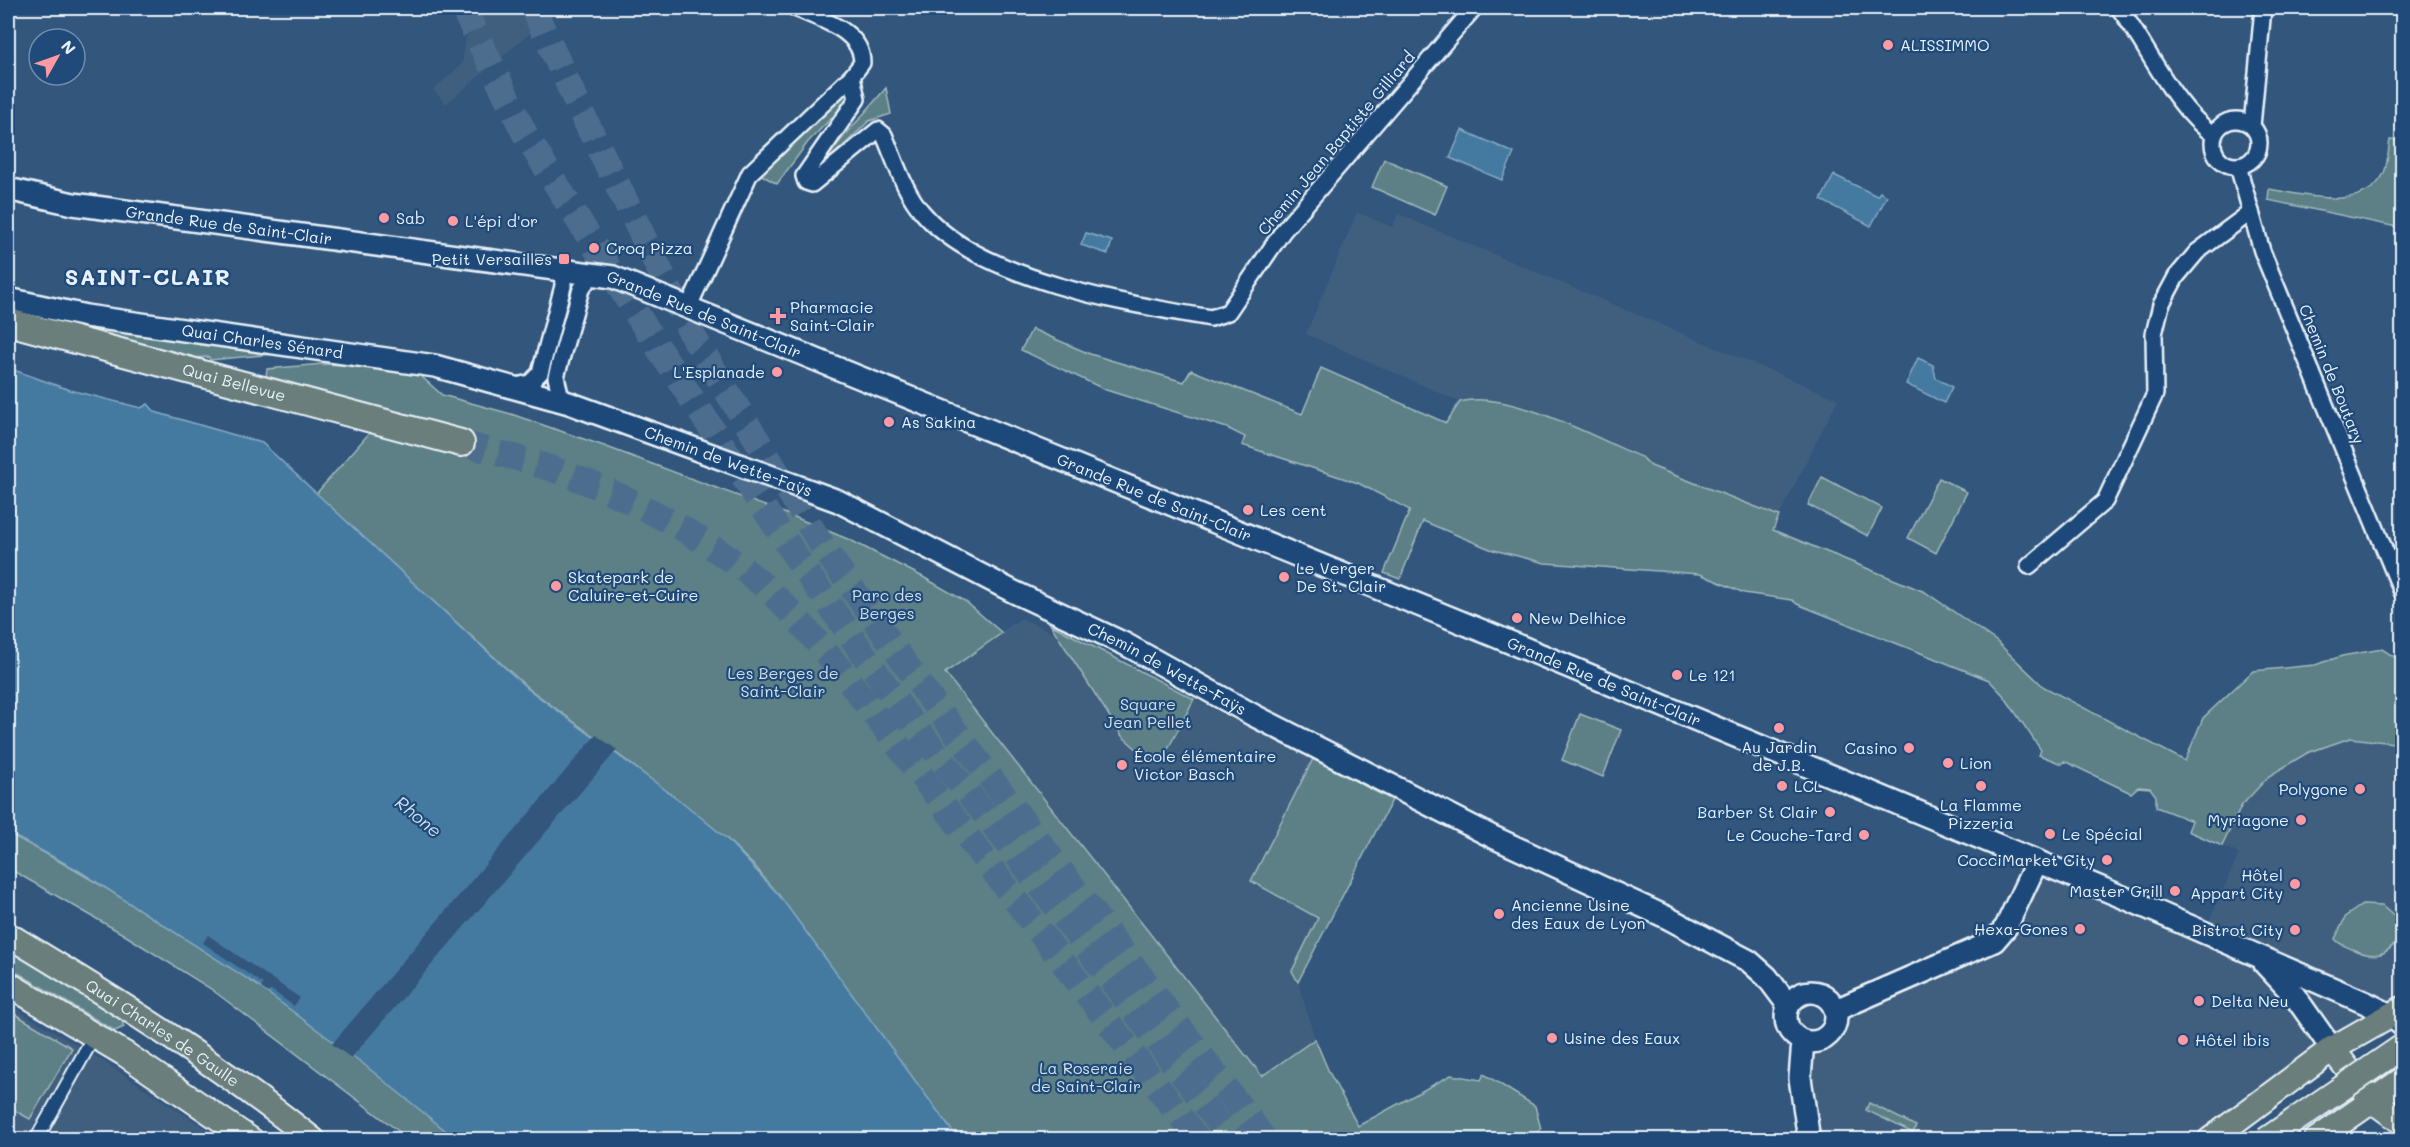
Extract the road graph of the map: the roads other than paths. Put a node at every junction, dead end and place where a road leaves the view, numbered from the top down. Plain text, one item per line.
1 (795, 8) edge
2 (1474, 8) edge
3 (2119, 8) edge
4 (2263, 8) edge
5 (852, 76) junction
6 (2252, 126) junction
7 (2214, 135) junction
8 (2238, 166) junction
9 (8, 189) edge
10 (2251, 212) junction
11 (558, 268) junction
12 (598, 274) junction
13 (8, 298) edge
14 (689, 306) junction
15 (8, 322) edge
16 (516, 386) junction
17 (569, 403) junction
18 (461, 443) tunnel mouth
19 (2029, 566) dead end
20 (2403, 592) edge
21 (2037, 861) junction
22 (8, 935) edge
23 (2259, 957) junction
24 (8, 984) edge
25 (1788, 1005) junction
26 (1836, 1010) junction
27 (2398, 1016) edge
28 (1803, 1041) junction
29 (89, 1045) dead end
30 (2403, 1047) edge
31 (2332, 1049) junction
32 (2403, 1080) edge
33 (2373, 1101) junction
34 (2403, 1122) edge
35 (36, 1140) edge
36 (251, 1140) edge
37 (313, 1140) edge
38 (1809, 1140) edge
39 (2210, 1140) edge
40 (2266, 1140) edge
41 (2316, 1140) edge

1 - 5 street
2 - 5 street, Chemin Jean Baptiste Gilliard
3 - 7 street
4 - 6 street
5 - 14 street
6 - 7 street
6 - 8 street
7 - 8 street
8 - 10 street, Chemin de Boutary
9 - 11 main road, Grande Rue de Saint-Clair
10 - 19 street
10 - 20 street, Chemin de Boutary
11 - 12 main road, Grande Rue de Saint-Clair
11 - 16 street
12 - 14 main road, Grande Rue de Saint-Clair
12 - 17 street
13 - 16 main road, Quai Charles Sénard
14 - 21 main road, Grande Rue de Saint-Clair
15 - 18 highway, Quai Bellevue
16 - 17 main road, Chemin de Wette-Faÿs
17 - 25 main road, Chemin de Wette-Faÿs
21 - 23 main road, Grande Rue de Saint-Clair
21 - 26 main road
22 - 37 main road, Quai Charles de Gaulle
23 - 27 main road, Grande Rue de Saint-Clair
23 - 31 main road, Grande Rue de Saint-Clair
24 - 36 main road
25 - 26 main road
25 - 28 main road
26 - 28 main road
27 - 31 main road
28 - 38 main road
29 - 35 street
30 - 40 main road, bridge
31 - 33 main road
31 - 39 main road
32 - 33 main road
33 - 34 main road
33 - 41 main road

